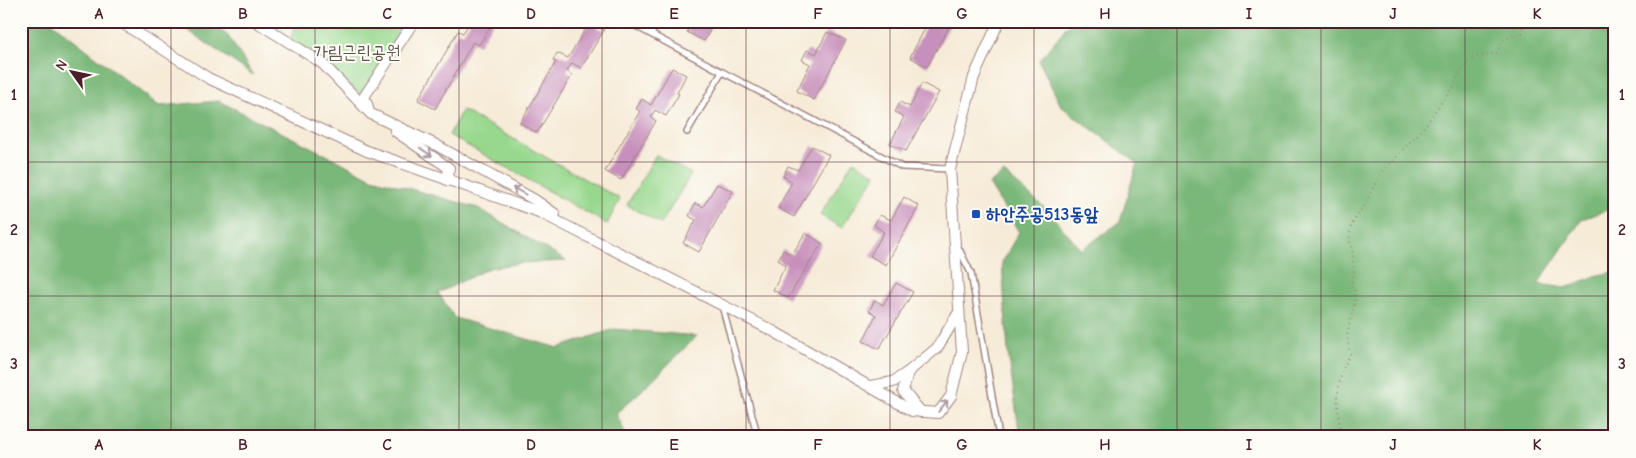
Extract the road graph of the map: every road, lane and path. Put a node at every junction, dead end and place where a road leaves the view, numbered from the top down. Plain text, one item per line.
1 (119, 21) edge
2 (255, 21) edge
3 (414, 21) edge
4 (626, 21) edge
5 (658, 21) edge
6 (999, 21) edge
7 (1523, 21) edge
8 (651, 34) junction
9 (722, 72) junction
10 (371, 114) junction
11 (687, 132) dead end
12 (950, 169) junction
13 (447, 180) junction
14 (589, 237) junction
15 (954, 240) junction
16 (722, 305) junction
17 (959, 312) junction
18 (908, 372) junction
19 (870, 386) junction
20 (921, 412) junction
21 (21, 431) edge
22 (32, 437) edge
23 (758, 437) edge
24 (999, 437) edge
25 (1341, 437) edge

1 - 13 street
2 - 10 street
3 - 10 street
4 - 8 lane
5 - 8 lane
6 - 12 street
7 - 25 path
8 - 9 lane
9 - 11 lane
9 - 12 lane
10 -> 13 street
14 -> 10 street
12 - 15 street
13 - 14 street
14 - 16 street
15 - 17 street
15 - 24 lane
16 - 19 street
16 - 23 lane
17 - 18 street
20 -> 17 street
18 - 19 street
18 - 20 street
19 - 20 street
21 - 22 path

